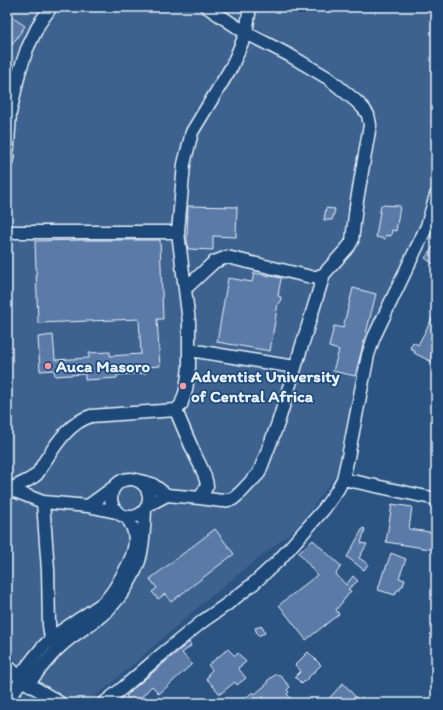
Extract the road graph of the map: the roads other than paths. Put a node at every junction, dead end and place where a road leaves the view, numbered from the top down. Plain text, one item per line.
1 (50, 7) edge
2 (206, 7) edge
3 (250, 7) edge
4 (246, 33) junction
5 (7, 160) edge
6 (436, 195) edge
7 (7, 229) edge
8 (178, 232) junction
9 (324, 274) junction
10 (185, 288) junction
11 (190, 350) junction
12 (295, 367) junction
13 (176, 410) junction
14 (342, 479) junction
15 (139, 481) junction
16 (114, 487) junction
17 (8, 489) edge
18 (167, 495) junction
19 (200, 498) junction
20 (436, 498) edge
21 (43, 502) junction
22 (88, 506) junction
23 (146, 507) junction
24 (121, 515) junction
25 (55, 643) junction
26 (7, 665) edge
27 (23, 680) junction
28 (7, 701) edge
29 (60, 703) edge
30 (104, 703) edge

1 - 5 street
2 - 4 street
3 - 4 street
4 - 8 street
4 - 9 street
6 - 14 street
7 - 8 street
8 - 10 street
9 - 10 street
9 - 12 street
10 - 11 street
11 - 12 street
11 - 13 street
12 - 19 street
13 - 17 street
13 - 19 street
14 - 20 street
14 - 30 street
15 - 16 street
15 - 18 street
15 - 23 street
16 - 22 street
16 - 24 street
17 - 21 street
18 - 19 street
18 - 23 street
21 - 22 street
21 - 25 street
22 - 24 street
23 - 24 street
23 - 25 street
24 - 25 street
25 - 27 street
26 - 27 street
27 - 28 street
27 - 29 street

